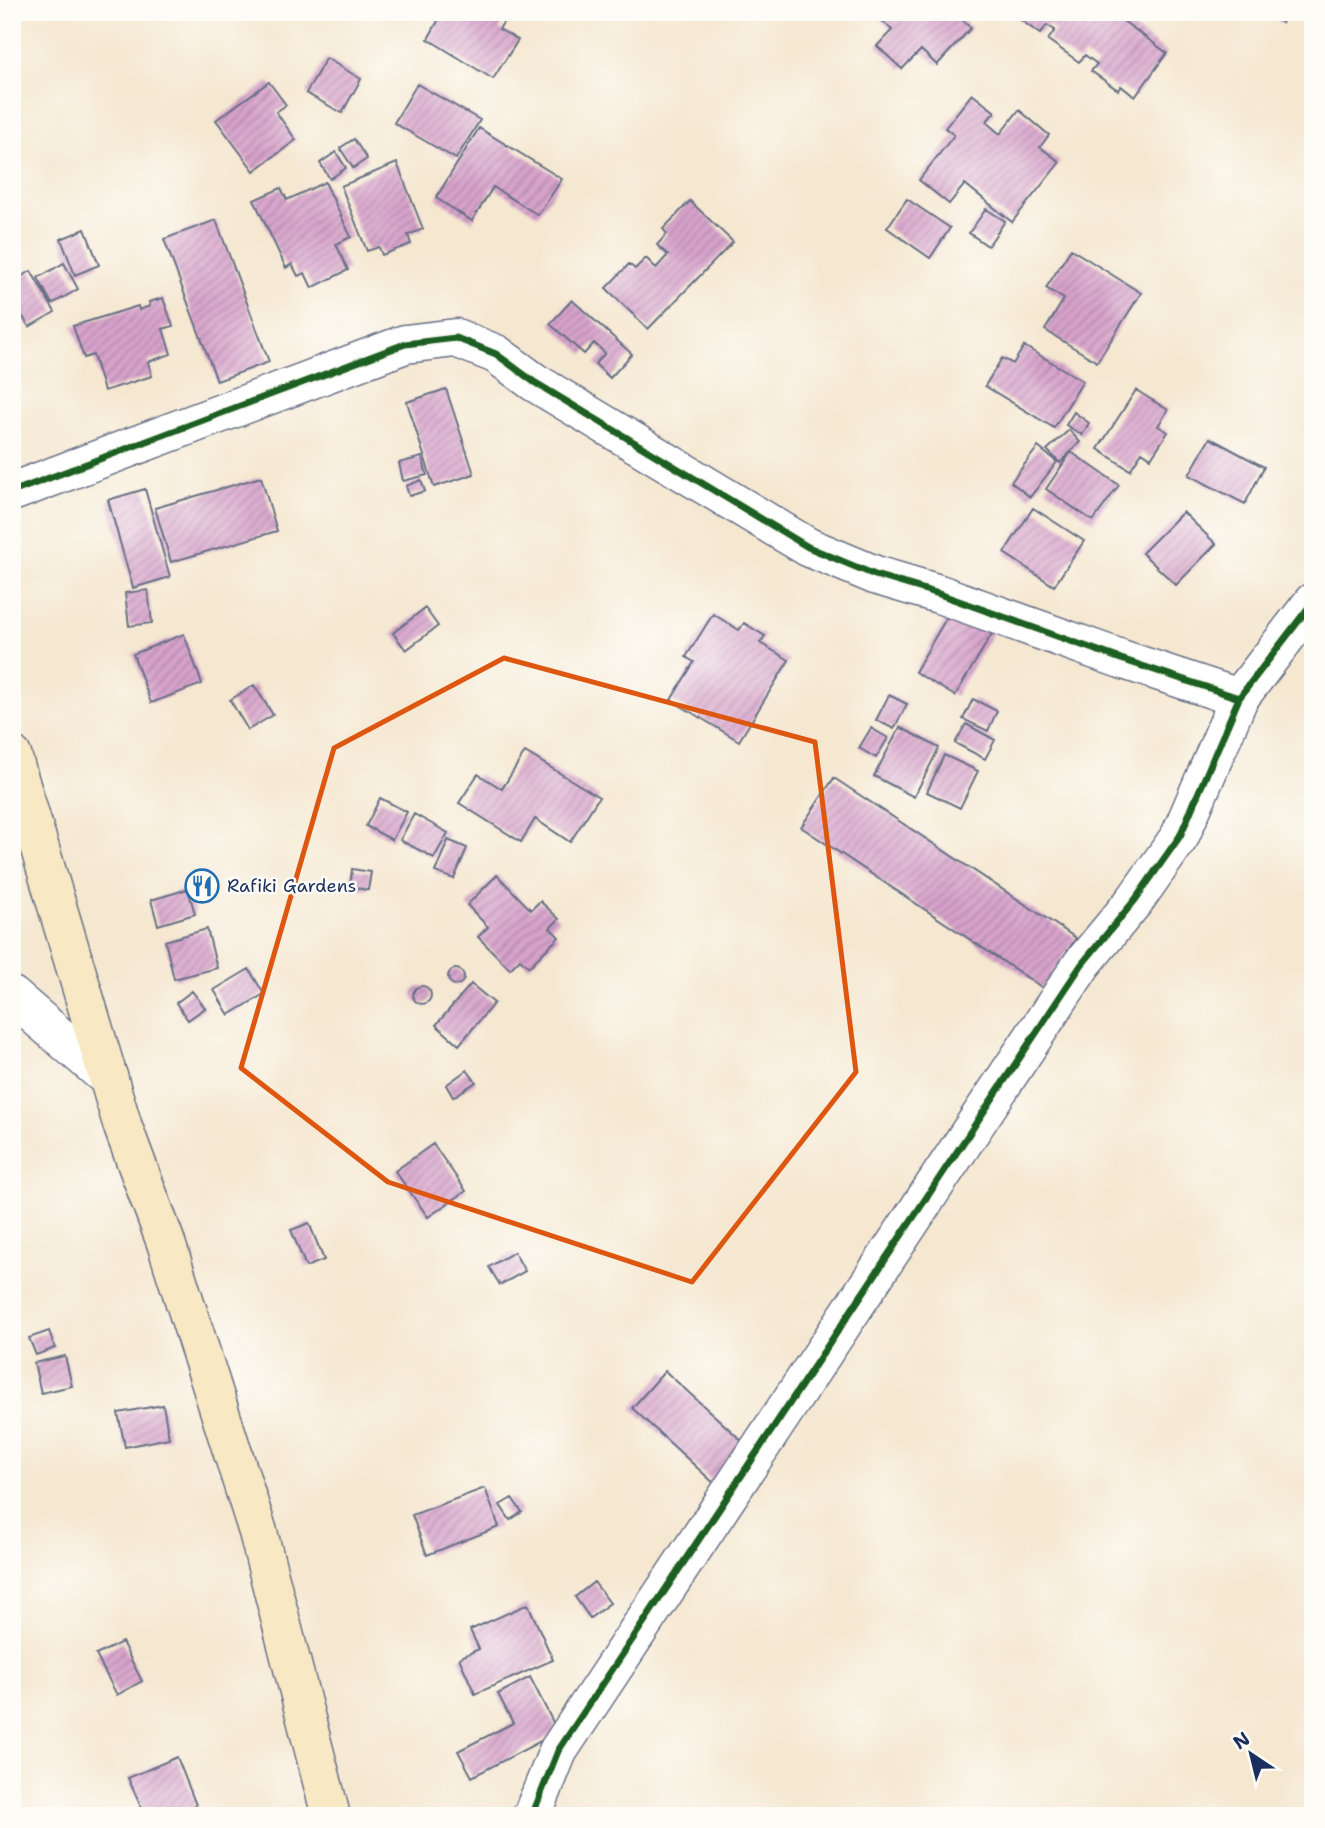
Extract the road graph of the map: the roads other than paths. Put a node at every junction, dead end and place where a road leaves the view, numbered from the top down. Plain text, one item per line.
1 (12, 492) edge
2 (1313, 602) edge
3 (1239, 698) junction
4 (12, 755) edge
5 (12, 996) edge
6 (109, 1079) junction
7 (331, 1816) edge
8 (532, 1816) edge

1 - 3 street
2 - 3 street
3 - 8 street
4 - 6 street
5 - 6 street
6 - 7 street

